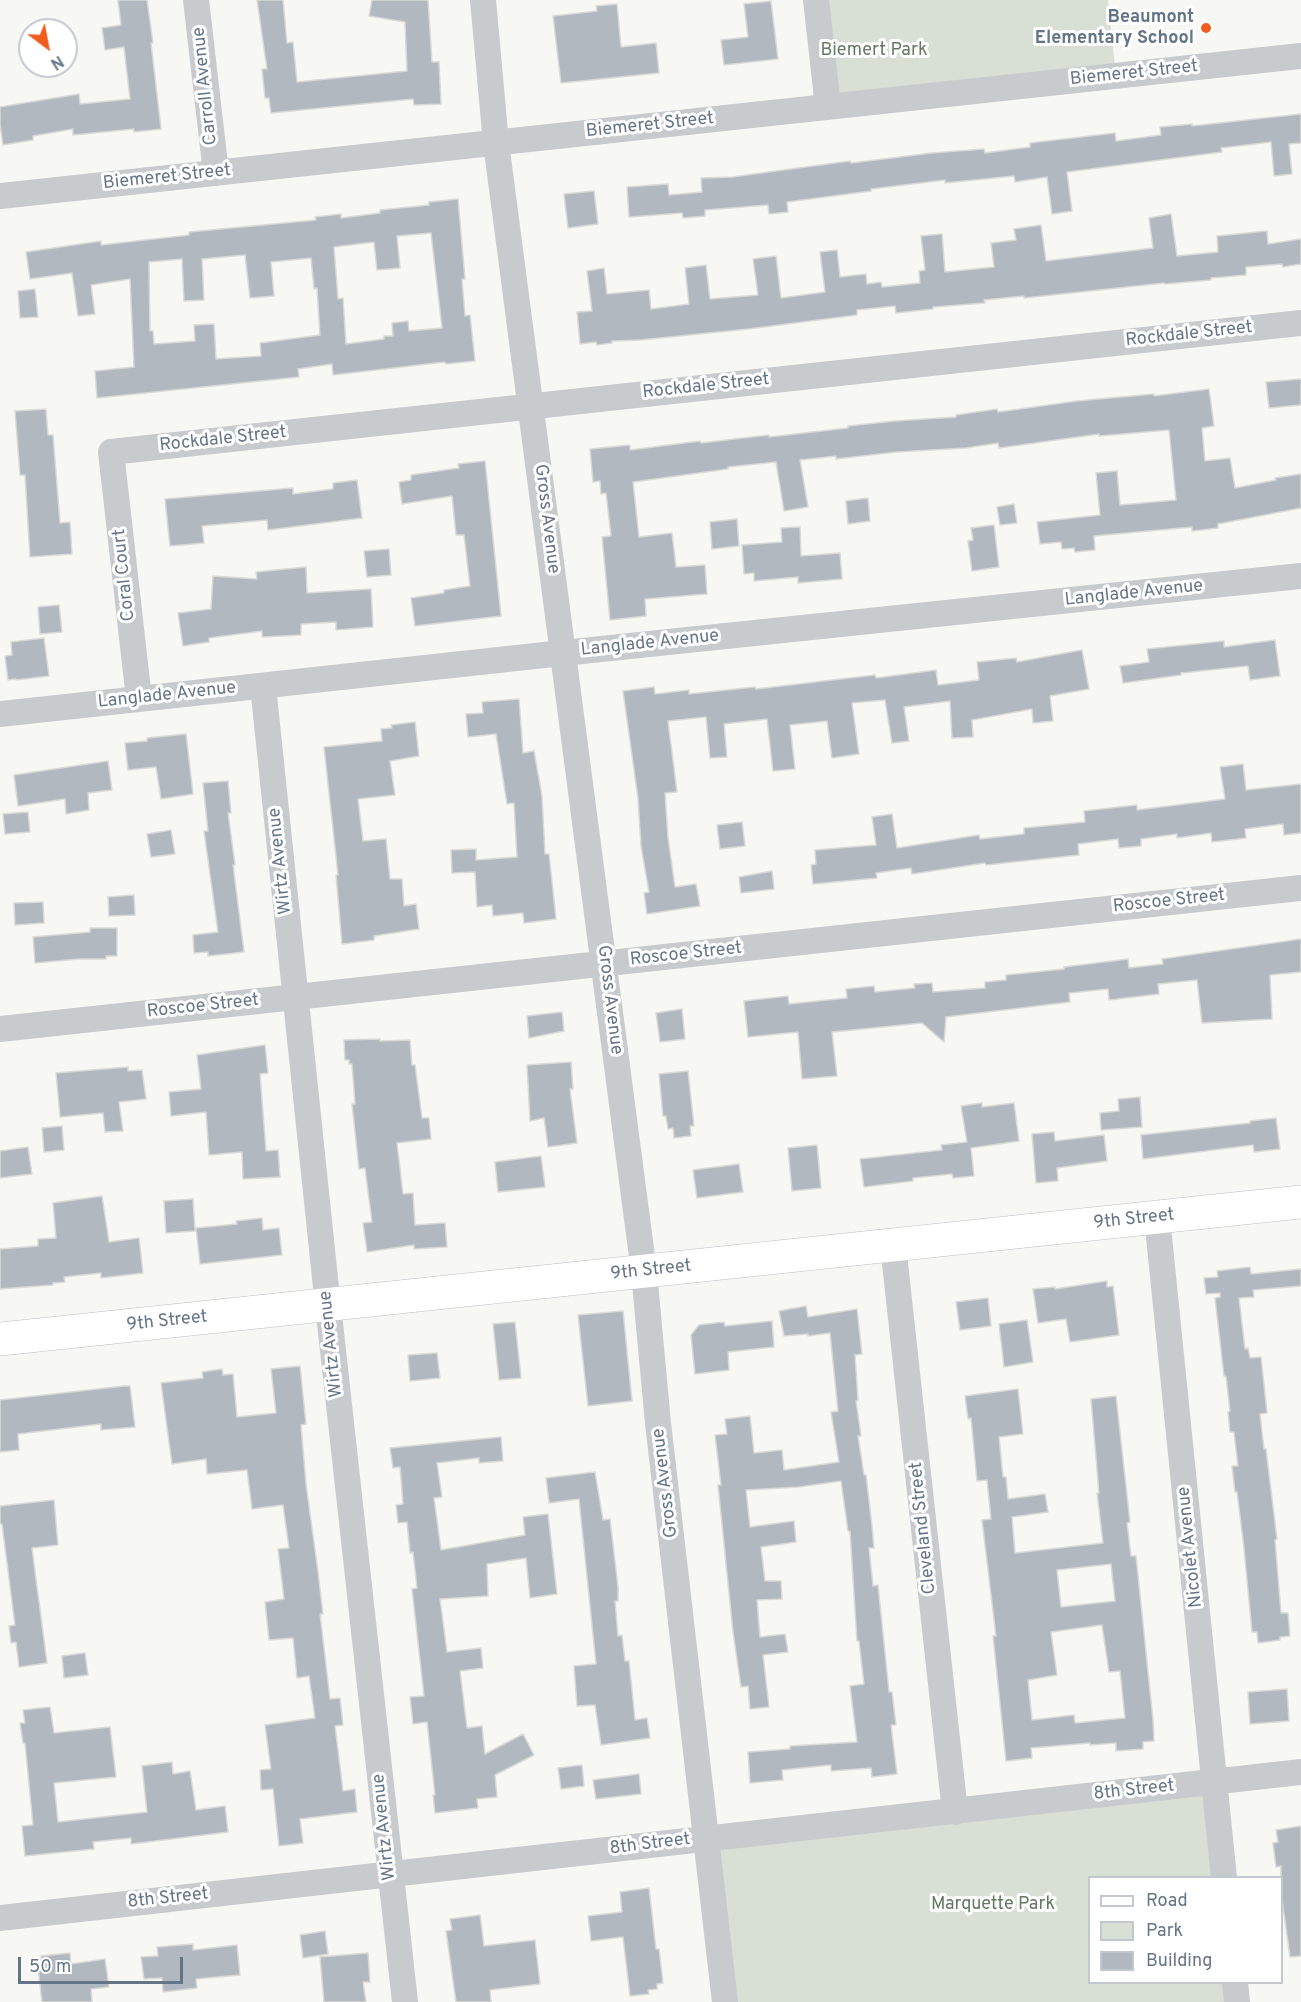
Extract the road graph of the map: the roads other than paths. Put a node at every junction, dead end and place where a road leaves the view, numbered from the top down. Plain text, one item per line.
1 (196, 0) edge
2 (483, 0) edge
3 (816, 0) edge
4 (1301, 56) edge
5 (828, 107) junction
6 (496, 142) junction
7 (216, 173) junction
8 (0, 196) edge
9 (1301, 323) edge
10 (531, 406) junction
11 (111, 452) joint
12 (1301, 576) edge
13 (563, 652) junction
14 (263, 686) junction
15 (139, 699) junction
16 (0, 714) edge
17 (1301, 888) edge
18 (604, 964) junction
19 (296, 997) junction
20 (0, 1029) edge
21 (1301, 1202) edge
22 (1157, 1217) junction
23 (893, 1245) junction
24 (644, 1272) junction
25 (328, 1305) junction
26 (0, 1339) edge
27 (1301, 1772) edge
28 (1214, 1782) junction
29 (955, 1812) junction
30 (707, 1838) junction
31 (391, 1875) junction
32 (1224, 1876) edge
33 (0, 1918) edge
34 (1235, 1984) edge
35 (405, 2002) edge
36 (725, 2002) edge
37 (1237, 2002) edge

1 - 7 street, Carroll Avenue
2 - 6 street, Gross Avenue
3 - 5 street
4 - 5 street, Biemeret Street
5 - 6 street, Biemeret Street
6 - 7 street, Biemeret Street
6 - 10 street, Gross Avenue
7 - 8 street, Biemeret Street
9 - 10 street, Rockdale Street
10 - 11 street, Rockdale Street
10 - 13 street, Gross Avenue
11 - 15 street, Coral Court
12 - 13 street, Langlade Avenue
13 - 14 street, Langlade Avenue
13 - 18 street, Gross Avenue
14 - 15 street, Langlade Avenue
14 - 19 street, Wirtz Avenue
15 - 16 street, Langlade Avenue
17 - 18 street, Roscoe Street
18 - 19 street, Roscoe Street
18 - 24 street, Gross Avenue
19 - 20 street, Roscoe Street
19 - 25 street, Wirtz Avenue
21 - 22 street, 9th Street
22 - 23 street, 9th Street
22 - 28 street, Nicolet Avenue
23 - 24 street, 9th Street
23 - 29 street, Cleveland Street
24 - 25 street, 9th Street
24 - 30 street, Gross Avenue
25 - 26 street, 9th Street
25 - 31 street, Wirtz Avenue
27 - 28 street, 8th Street
28 - 29 street, 8th Street
28 - 32 street, Nicolet Avenue
29 - 30 street, 8th Street
30 - 31 street, 8th Street
30 - 36 street, Gross Avenue
31 - 33 street, 8th Street
31 - 35 street, Wirtz Avenue
34 - 37 street

